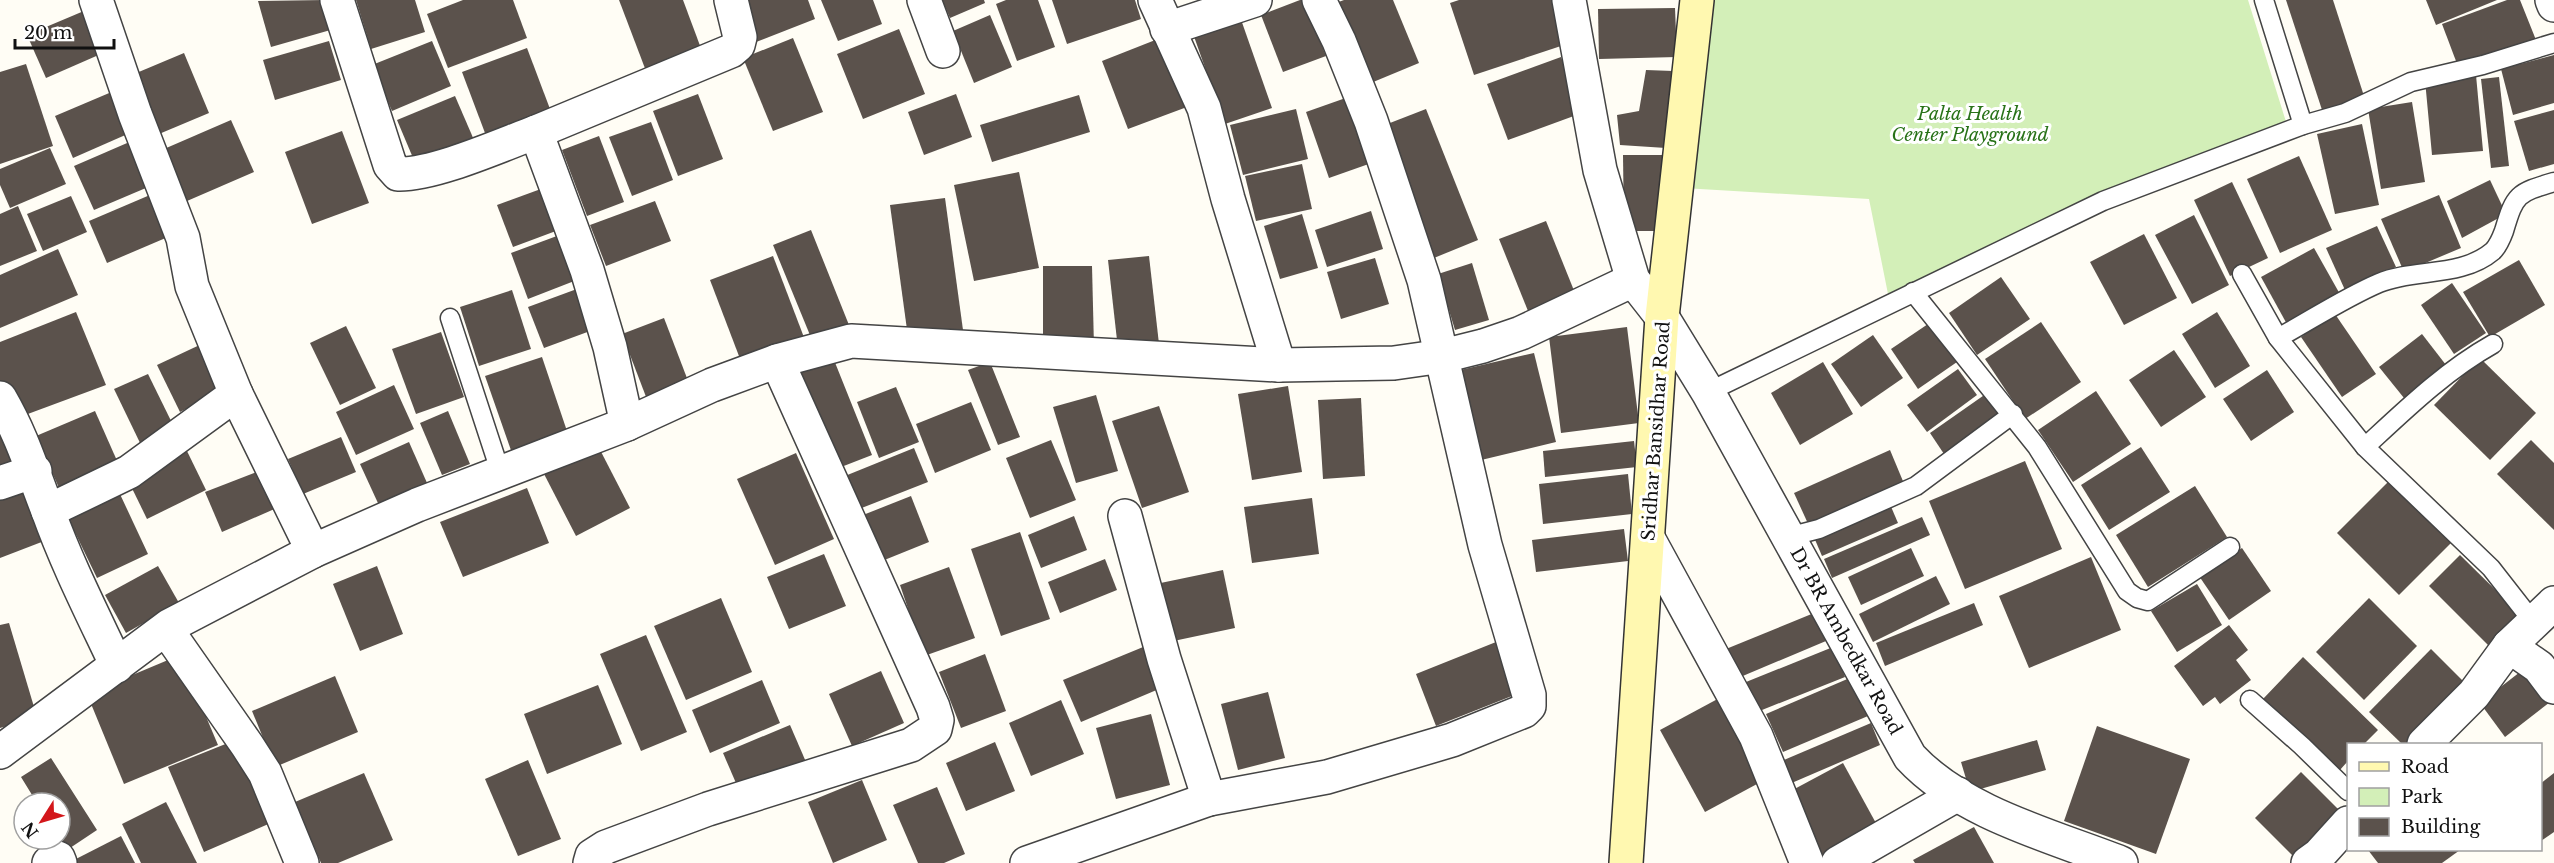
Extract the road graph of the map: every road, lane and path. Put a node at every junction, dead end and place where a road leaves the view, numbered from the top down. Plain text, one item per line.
1 (96, 0) edge
2 (337, 0) edge
3 (731, 0) edge
4 (924, 0) edge
5 (1155, 0) edge
6 (1255, 0) edge
7 (1319, 0) edge
8 (1569, 0) edge
9 (1696, 0) edge
10 (2264, 0) edge
11 (2552, 0) edge
12 (2554, 5) edge
13 (1167, 29) junction
14 (2554, 43) edge
15 (943, 51) dead end
16 (2303, 125) junction
17 (536, 132) junction
18 (2554, 182) edge
19 (2242, 274) dead end
20 (1633, 280) junction
21 (1912, 292) junction
22 (1662, 317) junction
23 (450, 318) dead end
24 (2278, 338) junction
25 (2493, 344) dead end
26 (1443, 356) junction
27 (777, 361) junction
28 (1280, 365) junction
29 (1708, 392) junction
30 (236, 394) junction
31 (0, 398) edge
32 (2013, 414) junction
33 (627, 424) junction
34 (2365, 447) junction
35 (35, 471) junction
36 (501, 474) junction
37 (0, 483) edge
38 (48, 511) junction
39 (1125, 516) dead end
40 (1788, 537) junction
41 (1649, 540) junction
42 (2230, 546) dead end
43 (313, 551) junction
44 (2544, 613) edge
45 (166, 629) junction
46 (2510, 646) junction
47 (117, 666) junction
48 (2554, 687) edge
49 (2250, 700) dead end
50 (2425, 743) edge
51 (0, 752) edge
52 (2347, 789) edge
53 (1958, 794) junction
54 (1209, 799) junction
55 (2347, 827) edge
56 (2058, 850) edge
57 (2325, 858) edge
58 (49, 863) edge
59 (60, 863) edge
60 (302, 863) edge
61 (590, 863) edge
62 (1027, 863) edge
63 (1626, 863) edge
64 (1807, 863) edge
65 (1838, 863) edge
66 (2121, 863) edge

1 - 30 street
2 - 17 street
3 - 17 street
4 - 15 street
5 - 13 street
6 - 13 street
7 - 26 street
8 - 20 street
9 - 22 street, Sridhar Bansidhar Road
10 - 16 lane
11 - 12 street
13 - 28 street
14 - 16 lane
16 - 21 lane
17 - 33 street
18 - 24 lane
19 - 24 lane
20 - 22 street, Dr BR Ambedkar Road
20 - 26 street
21 - 29 lane
21 - 32 lane
22 - 29 street, Dr BR Ambedkar Road
22 - 41 street, Sridhar Bansidhar Road
23 - 36 lane
24 - 34 lane
25 - 34 lane
26 - 28 street
26 - 54 street
27 - 28 street
27 - 33 street
27 - 61 street
29 - 40 street, Dr BR Ambedkar Road
30 - 38 street
30 - 43 street
31 - 35 street
32 - 40 lane
32 - 42 lane
33 - 36 street
34 - 44 lane
35 - 37 street
35 - 38 street
36 - 43 street
38 - 47 street
39 - 54 street
40 - 53 street, Dr BR Ambedkar Road
41 - 63 street, Sridhar Bansidhar Road
41 - 64 street
43 - 45 street
44 - 46 street
45 - 47 street
45 - 60 street
46 - 48 street
46 - 50 street
47 - 51 street
49 - 52 lane
53 - 56 street, Dr BR Ambedkar Road
53 - 65 street
54 - 62 street
55 - 57 street
56 - 66 street, Dr BR Ambedkar Road
58 - 59 street

